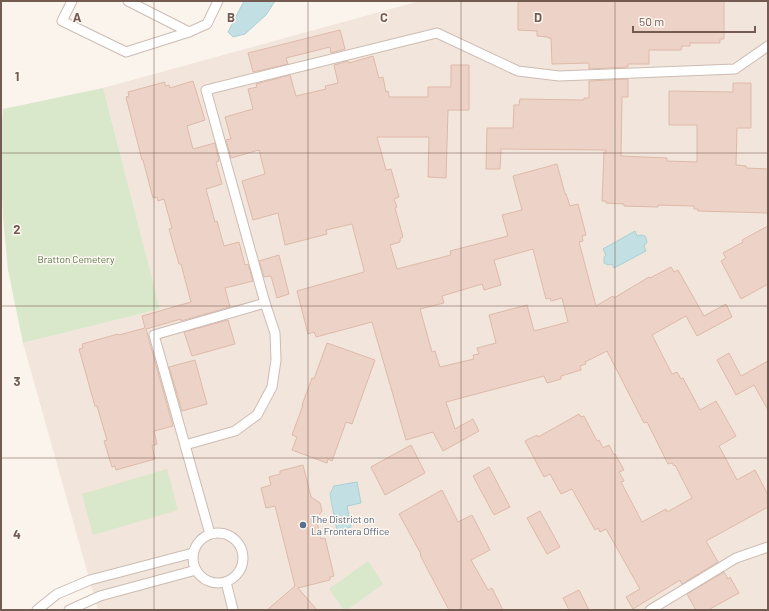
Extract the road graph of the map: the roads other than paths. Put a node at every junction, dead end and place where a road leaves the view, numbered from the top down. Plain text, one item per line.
1 (72, 1) edge
2 (128, 1) edge
3 (218, 1) edge
4 (189, 32) junction
5 (768, 46) edge
6 (265, 303) junction
7 (185, 445) junction
8 (210, 534) junction
9 (768, 547) edge
10 (193, 553) junction
11 (196, 570) junction
12 (226, 582) junction
13 (37, 610) edge
14 (69, 610) edge
15 (233, 610) edge
16 (650, 610) edge

1 - 4 lane
2 - 4 lane
3 - 4 lane
5 - 6 lane
6 - 7 lane
6 - 7 lane
7 - 8 lane
8 - 10 lane
8 - 12 lane
9 - 16 lane
10 - 11 lane
10 - 13 lane
11 - 12 lane
11 - 14 lane
12 - 15 lane

